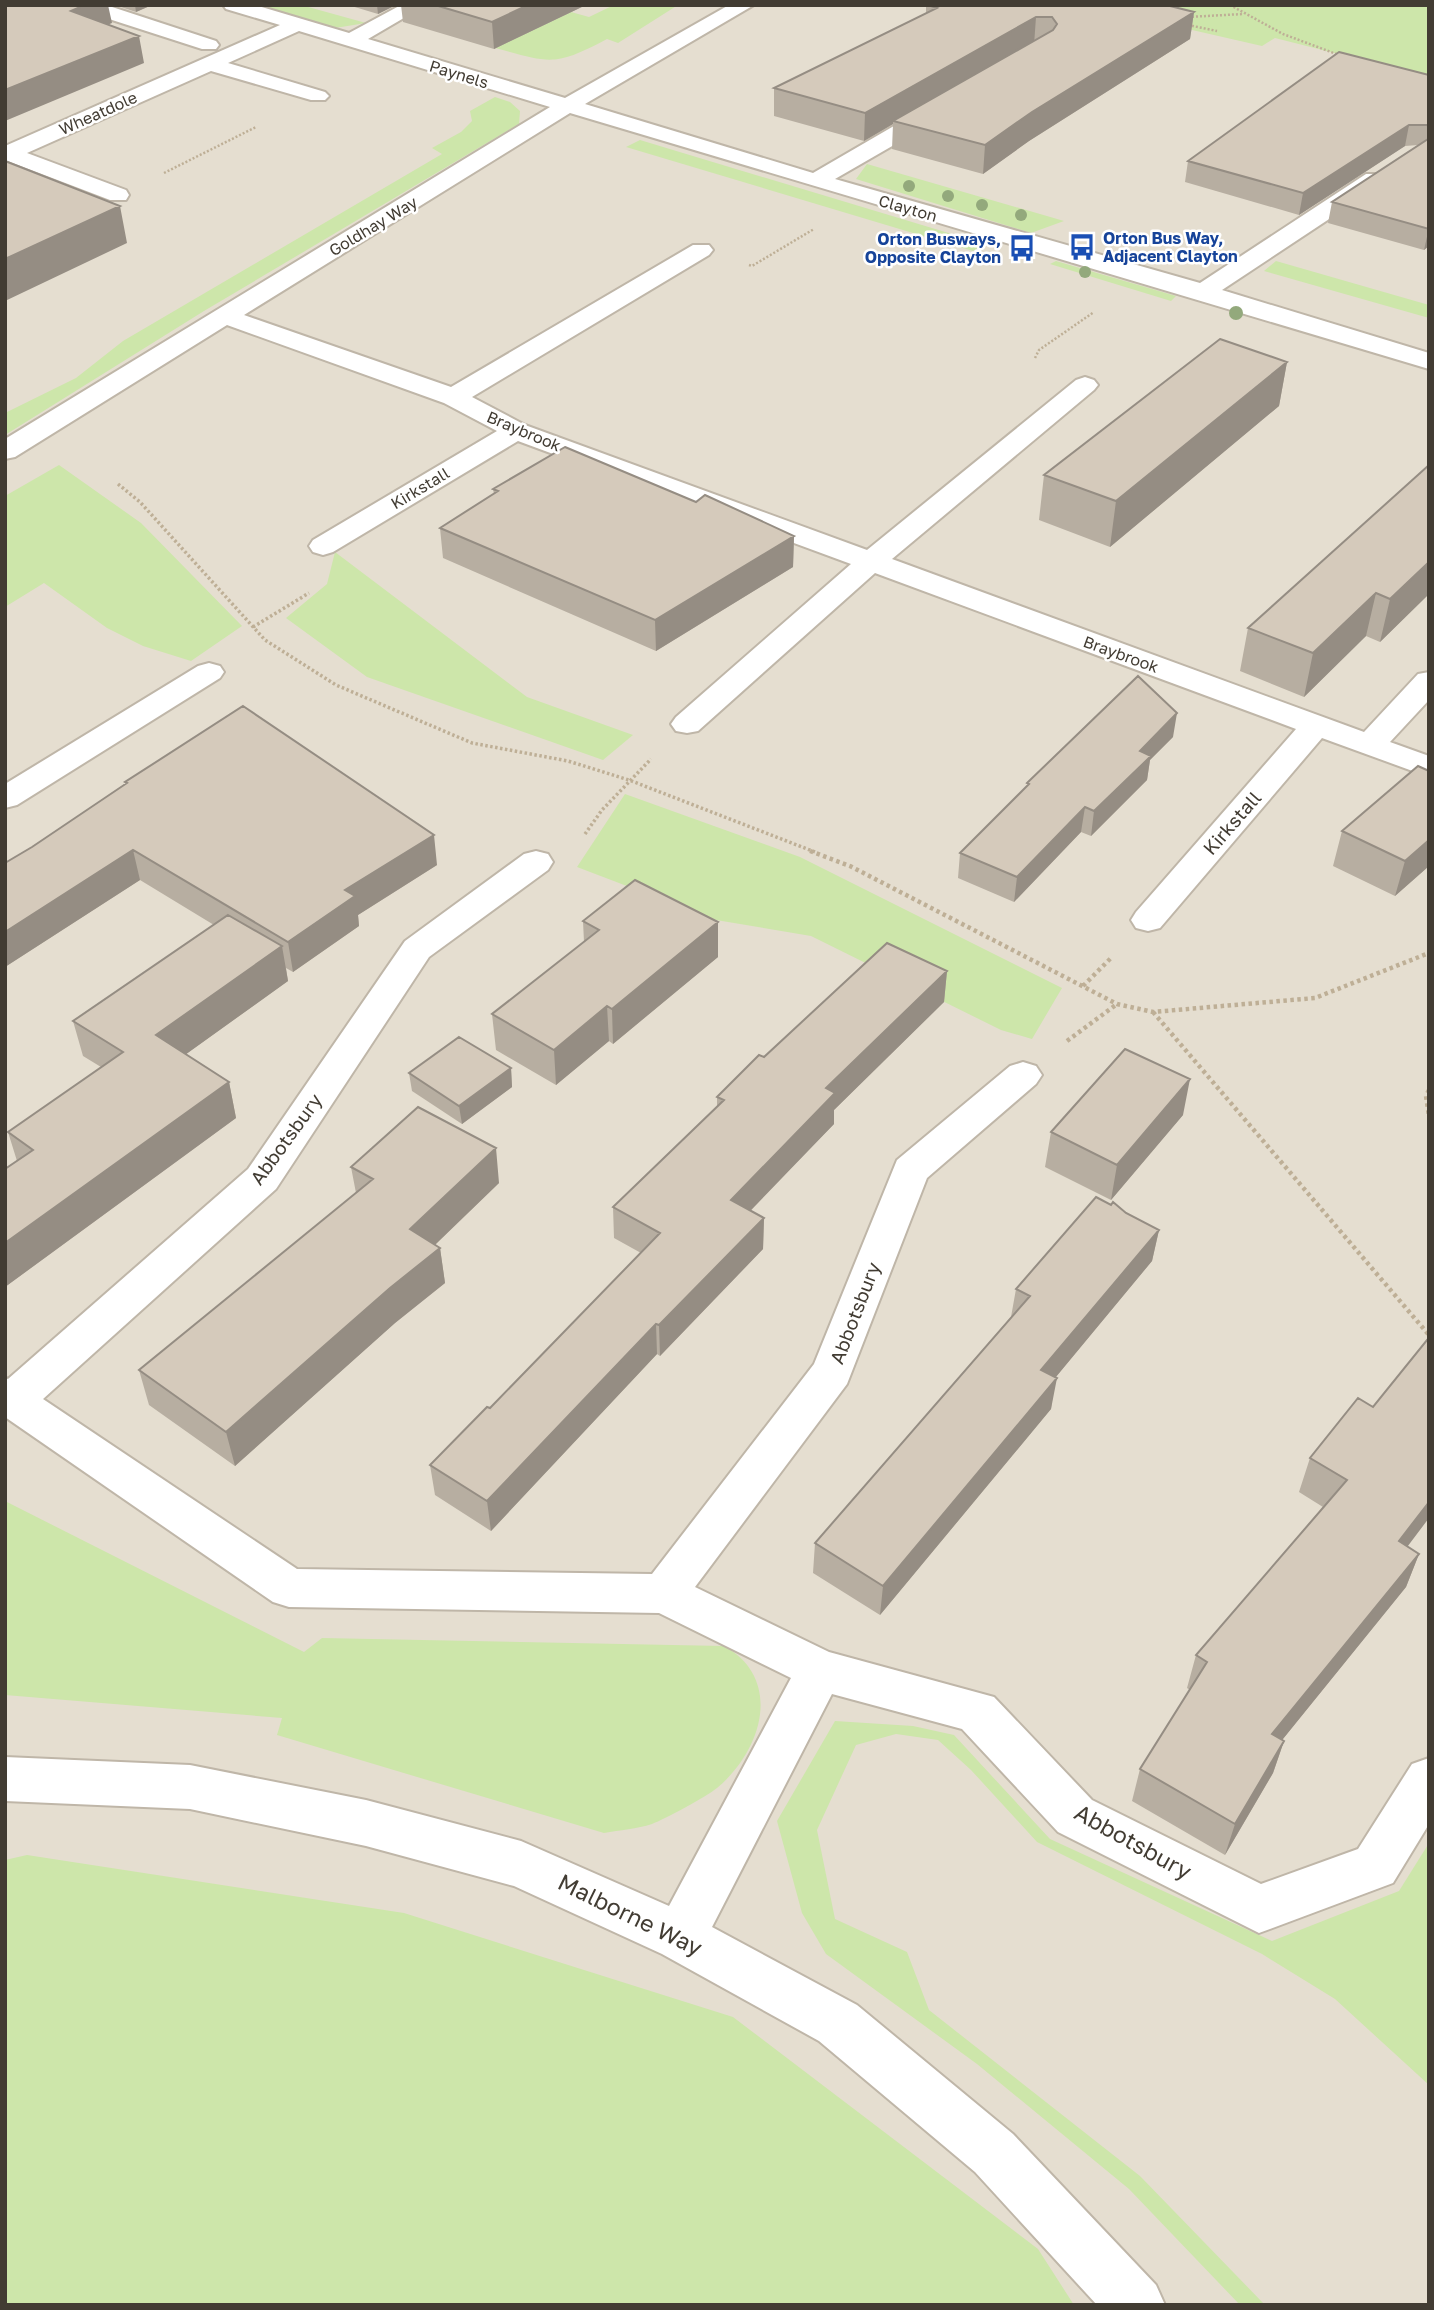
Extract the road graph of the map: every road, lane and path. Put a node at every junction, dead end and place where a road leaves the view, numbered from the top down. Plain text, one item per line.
1 (85, 5) edge
2 (136, 5) edge
3 (233, 5) edge
4 (416, 5) edge
5 (744, 5) edge
6 (1230, 5) edge
7 (113, 14) junction
8 (1243, 14) junction
9 (1187, 17) edge
10 (1182, 23) edge
11 (297, 25) junction
12 (1217, 31) dead end
13 (351, 41) junction
14 (209, 55) junction
15 (1349, 57) edge
16 (318, 96) joint
17 (960, 98) edge
18 (567, 106) junction
19 (1392, 167) edge
20 (815, 181) junction
21 (118, 195) joint
22 (823, 223) dead end
23 (701, 250) dead end
24 (752, 266) dead end
25 (1203, 292) junction
26 (1102, 307) dead end
27 (223, 316) junction
28 (1429, 360) edge
29 (1030, 365) dead end
30 (1085, 385) dead end
31 (453, 397) junction
32 (516, 431) junction
33 (5, 451) edge
34 (118, 484) dead end
35 (323, 546) dead end
36 (872, 561) junction
37 (209, 672) dead end
38 (1429, 681) edge
39 (687, 724) joint
40 (1316, 726) junction
41 (1370, 745) junction
42 (1429, 767) edge
43 (629, 780) junction
44 (5, 799) edge
45 (536, 862) joint
46 (1148, 920) dead end
47 (1429, 953) edge
48 (1153, 1012) junction
49 (1023, 1075) dead end
50 (1429, 1090) edge
51 (1429, 1116) edge
52 (1429, 1335) edge
53 (9, 1397) edge
54 (664, 1594) junction
55 (820, 1670) junction
56 (5, 1779) edge
57 (1429, 1780) edge
58 (680, 1937) junction
59 (1136, 2305) edge

1 - 7 street
2 - 7 street
3 - 11 street, Paynels
4 - 13 street
5 - 18 street, Goldhay Way
6 - 8 path
7 - 14 street
8 - 9 path
8 - 15 path
10 - 12 path
11 - 13 street, Paynels
11 - 14 street, Wheatdole
13 - 18 street, Paynels
14 - 16 street
14 - 21 street, Wheatdole
16 - 21 path
17 - 20 street
18 - 20 street, Clayton
18 - 27 street, Goldhay Way
19 - 25 street
20 - 25 street, Clayton
22 - 24 path
23 - 31 street, Braybrook
25 - 28 street, Clayton
26 - 29 path
27 - 31 street, Braybrook
27 - 33 street, Goldhay Way
30 - 36 street
31 - 32 street, Braybrook
32 - 35 street, Kirkstall
32 - 36 street, Braybrook
34 - 43 path
36 - 39 street
36 - 40 street, Braybrook
37 - 44 street
38 - 41 street
39 - 43 path
40 - 41 street, Braybrook
40 - 46 street, Kirkstall
41 - 42 street, Braybrook
43 - 45 path
43 - 48 path
45 - 53 street, Abbotsbury
47 - 48 path
48 - 52 path
49 - 54 street, Abbotsbury
50 - 51 path
53 - 54 street, Abbotsbury
54 - 55 street, Abbotsbury
55 - 57 street, Abbotsbury
55 - 58 street
56 - 58 street, Malborne Way
58 - 59 street, Malborne Way

